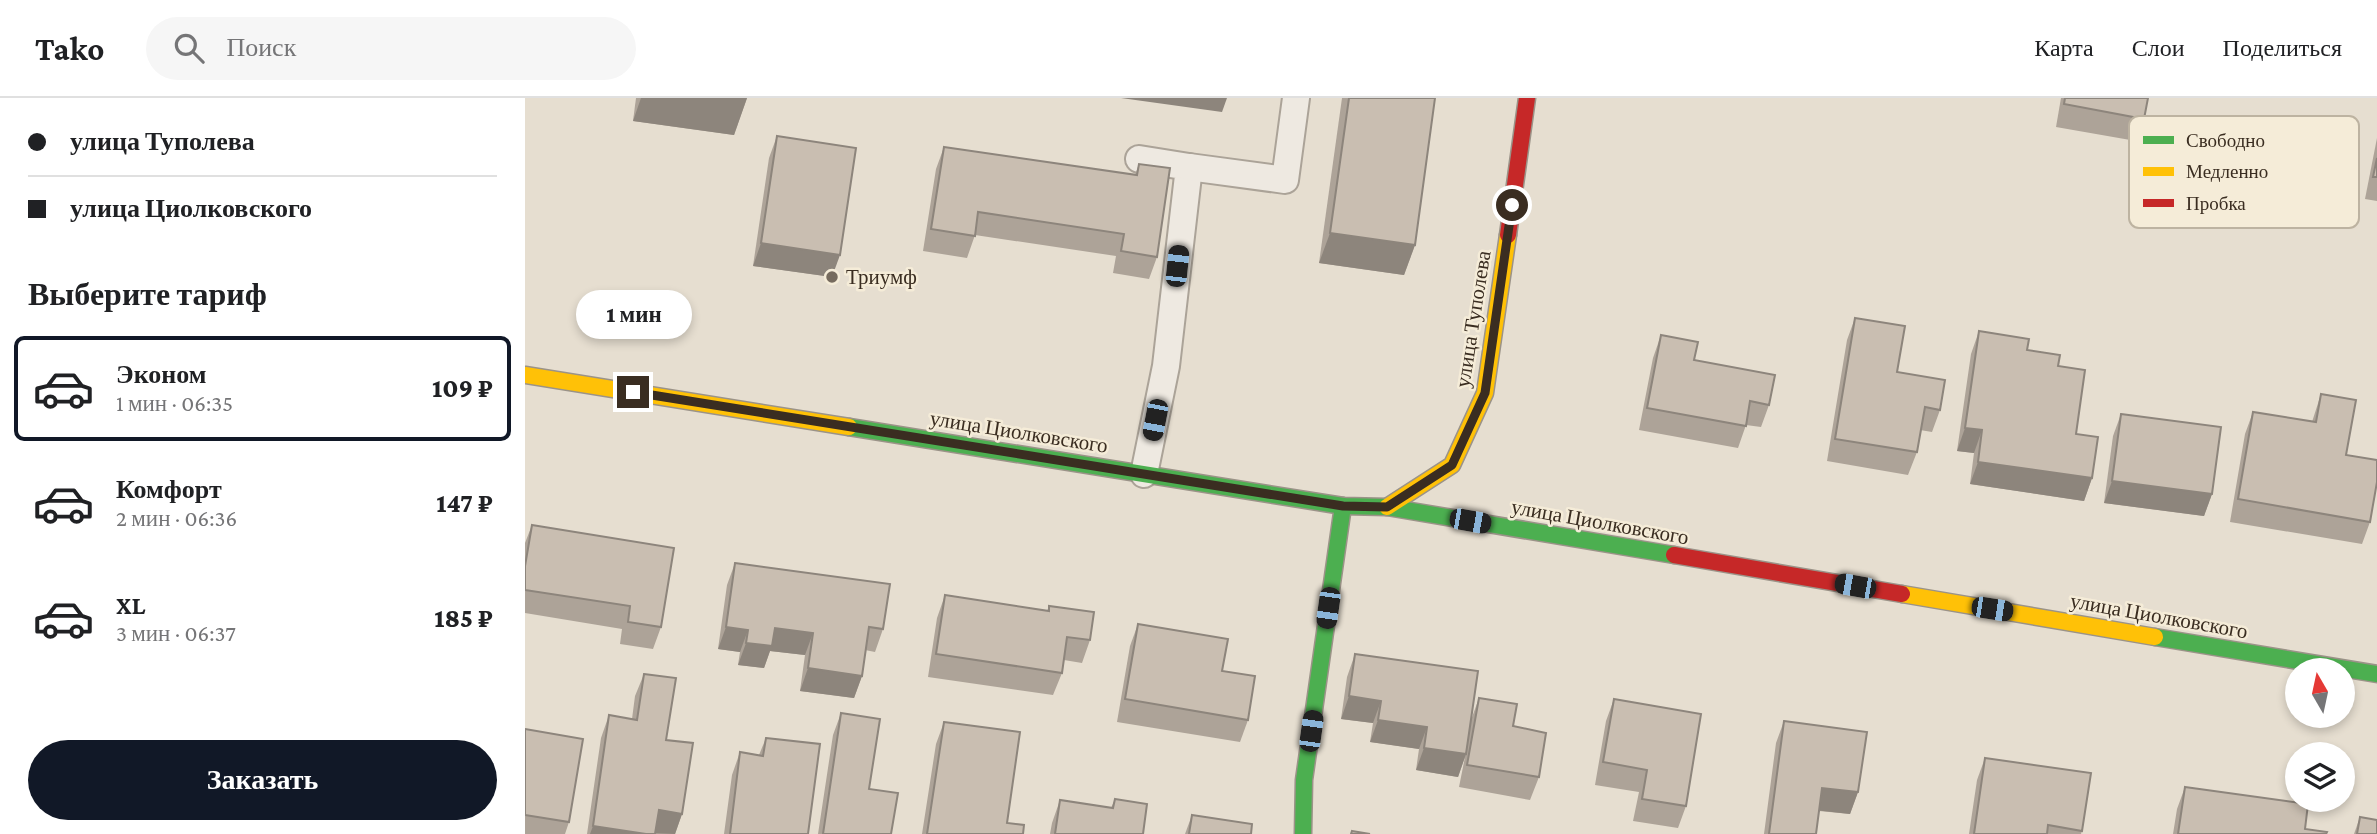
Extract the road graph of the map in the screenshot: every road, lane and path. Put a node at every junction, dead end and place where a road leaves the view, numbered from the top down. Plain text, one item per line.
1 (1296, 98) edge
2 (1527, 98) edge
3 (1139, 159) dead end
4 (1189, 167) junction
5 (525, 375) edge
6 (1145, 474) junction
7 (1343, 506) junction
8 (1387, 507) junction
9 (2377, 674) edge
10 (1303, 834) edge

1 - 4 lane
2 - 8 street, улица Туполева
3 - 4 lane
4 - 6 lane
5 - 6 street, улица Циолковского
6 - 7 street, улица Циолковского
7 - 8 street, улица Циолковского
7 - 10 street
8 - 9 street, улица Циолковского

